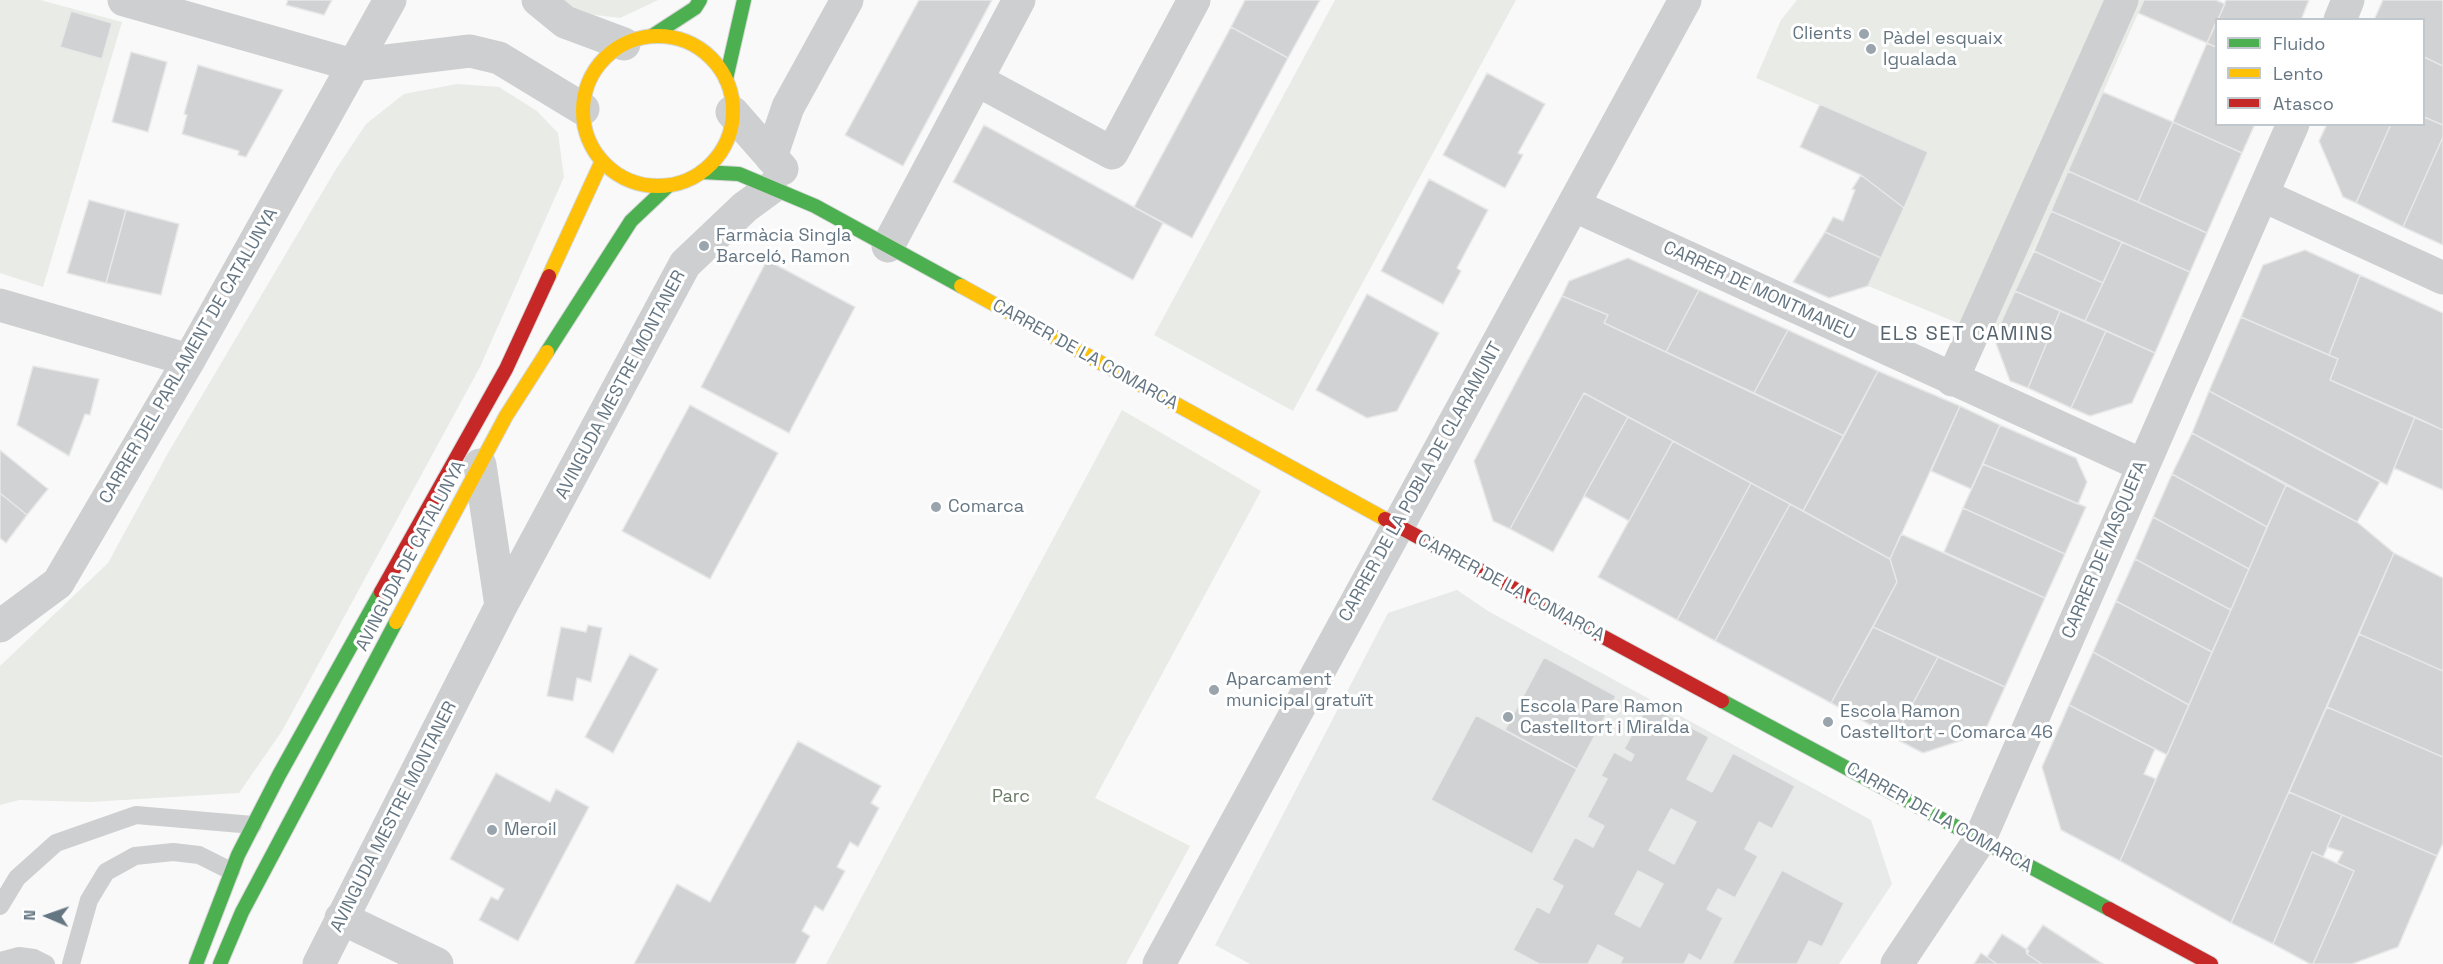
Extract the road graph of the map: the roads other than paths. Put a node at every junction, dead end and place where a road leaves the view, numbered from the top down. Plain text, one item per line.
1 (124, 0) edge
2 (390, 0) edge
3 (538, 0) edge
4 (700, 0) edge
5 (744, 0) edge
6 (847, 0) edge
7 (1019, 0) edge
8 (1194, 0) edge
9 (1685, 0) edge
10 (2122, 0) edge
11 (2348, 0) edge
12 (2341, 18) edge
13 (638, 40) junction
14 (353, 65) junction
15 (726, 80) junction
16 (977, 80) junction
17 (583, 110) junction
18 (732, 111) junction
19 (2292, 126) edge
20 (602, 161) junction
21 (702, 172) junction
22 (771, 172) junction
23 (668, 186) junction
24 (2262, 195) junction
25 (1573, 205) junction
26 (815, 206) joint
27 (888, 246) junction
28 (2443, 278) edge
29 (0, 305) edge
30 (189, 360) junction
31 (1952, 380) junction
32 (480, 465) junction
33 (2142, 465) junction
34 (1397, 526) junction
35 (501, 606) junction
36 (0, 626) edge
37 (253, 825) junction
38 (1979, 841) junction
39 (231, 871) junction
40 (0, 906) edge
41 (341, 918) junction
42 (0, 961) edge
43 (46, 964) edge
44 (71, 964) edge
45 (196, 964) edge
46 (220, 964) edge
47 (319, 964) edge
48 (437, 964) edge
49 (1159, 964) edge
50 (1897, 964) edge
51 (2211, 964) edge

1 - 14 street
2 - 14 street, CARRER DEL PARLAMENT DE CATALUNYA
3 - 13 street
4 - 13 street
5 - 15 street
6 - 22 street
7 - 16 street
8 - 16 street
9 - 25 street, CARRER DE LA POBLA DE CLARAMUNT
10 - 31 street
11 - 12 street
13 - 15 street
13 - 17 street
14 - 17 street
14 - 30 street, CARRER DEL PARLAMENT DE CATALUNYA
15 - 18 street
16 - 27 street
17 - 20 street
18 - 21 street
18 - 22 street, CARRER DE LA COMARCA
19 - 24 street, CARRER DE MASQUEFA
20 - 23 street
20 - 37 street, AVINGUDA DE CATALUNYA
21 - 22 street, CARRER DE LA COMARCA
21 - 23 street
22 - 26 street, CARRER DE LA COMARCA
22 - 35 street, AVINGUDA MESTRE MONTANER
23 - 32 street, AVINGUDA DE CATALUNYA
24 - 28 street
24 - 33 street, CARRER DE MASQUEFA
25 - 31 street, CARRER DE MONTMANEU
25 - 34 street, CARRER DE LA POBLA DE CLARAMUNT
26 - 27 street, CARRER DE LA COMARCA
27 - 34 street, CARRER DE LA COMARCA
29 - 30 street
30 - 36 street, CARRER DEL PARLAMENT DE CATALUNYA
31 - 33 street, CARRER DE MONTMANEU
32 - 35 street
32 - 46 street, AVINGUDA DE CATALUNYA
33 - 38 street, CARRER DE MASQUEFA
34 - 38 street, CARRER DE LA COMARCA
34 - 49 street, CARRER DE LA POBLA DE CLARAMUNT
35 - 41 street, AVINGUDA MESTRE MONTANER
37 - 39 street, AVINGUDA DE CATALUNYA
37 - 40 lane
38 - 50 street, CARRER DE MASQUEFA
38 - 51 street, CARRER DE LA COMARCA
39 - 44 lane
39 - 45 street, AVINGUDA DE CATALUNYA
41 - 47 street, AVINGUDA MESTRE MONTANER
41 - 48 street
42 - 43 lane

